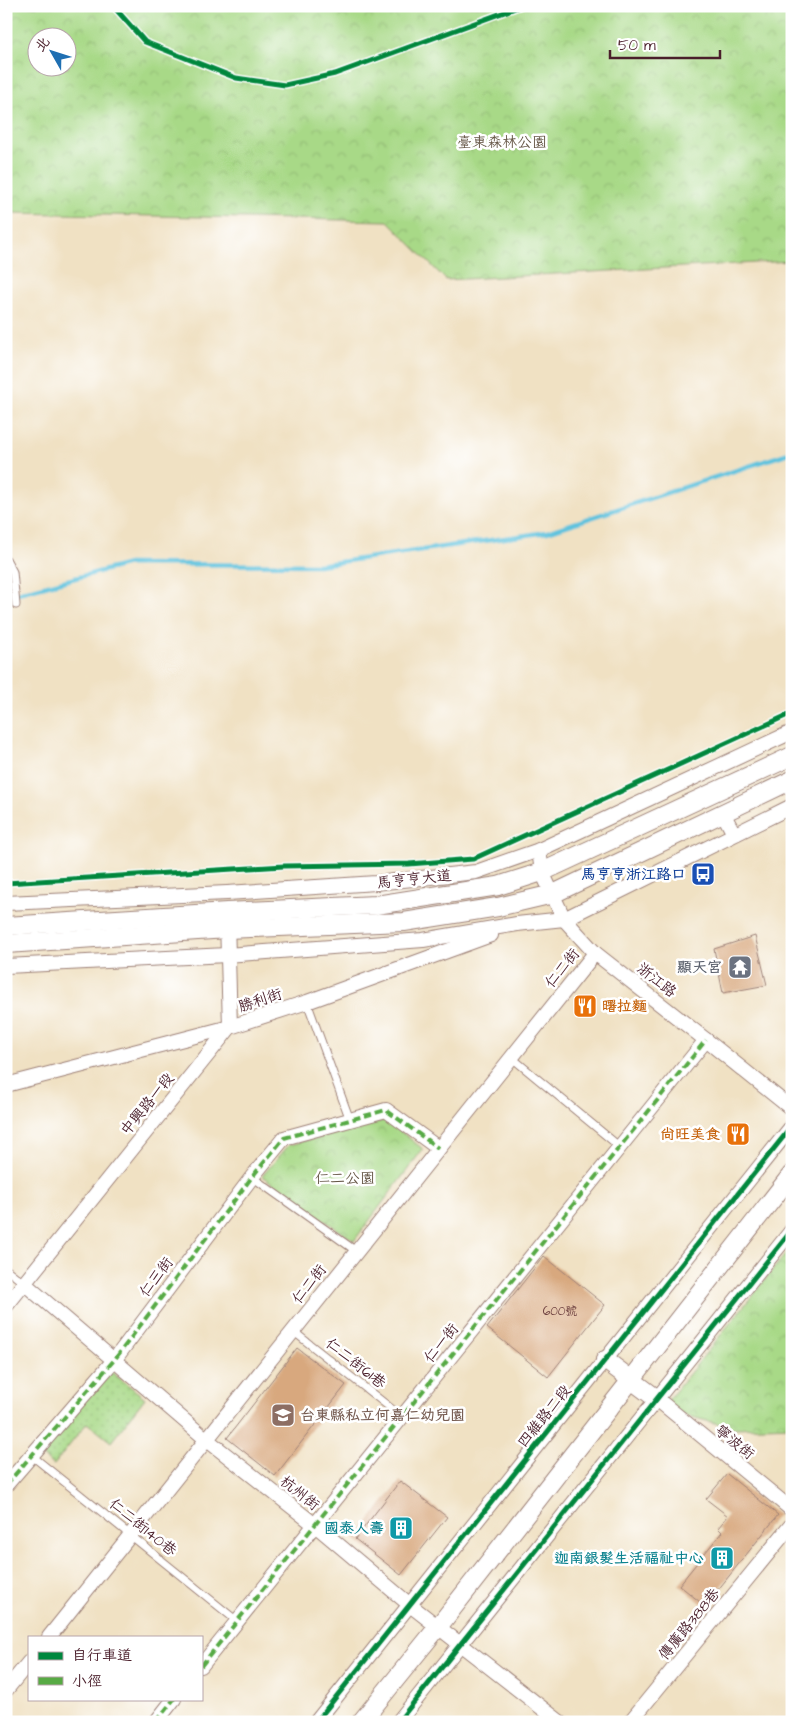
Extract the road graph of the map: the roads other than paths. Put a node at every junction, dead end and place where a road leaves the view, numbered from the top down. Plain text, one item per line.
1 (6, 559) edge
2 (16, 604) dead end
3 (792, 732) edge
4 (792, 756) edge
5 (701, 775) junction
6 (792, 780) edge
7 (711, 794) junction
8 (792, 806) edge
9 (723, 813) junction
10 (734, 834) junction
11 (539, 850) junction
12 (542, 872) junction
13 (227, 893) junction
14 (552, 894) junction
15 (6, 903) edge
16 (564, 919) junction
17 (227, 921) junction
18 (517, 924) junction
19 (6, 926) edge
20 (6, 944) edge
21 (595, 953) junction
22 (227, 954) junction
23 (6, 966) edge
24 (307, 1002) junction
25 (230, 1027) junction
26 (706, 1040) junction
27 (510, 1057) junction
28 (6, 1085) edge
29 (792, 1109) edge
30 (350, 1120) junction
31 (792, 1126) edge
32 (620, 1147) junction
33 (438, 1148) junction
34 (792, 1174) edge
35 (252, 1177) junction
36 (792, 1230) edge
37 (356, 1251) junction
38 (6, 1269) edge
39 (24, 1284) junction
40 (6, 1306) edge
41 (293, 1330) junction
42 (115, 1359) junction
43 (605, 1360) junction
44 (631, 1380) junction
45 (657, 1399) junction
46 (402, 1417) junction
47 (206, 1439) junction
48 (31, 1455) junction
49 (6, 1485) edge
50 (792, 1510) edge
51 (792, 1524) edge
52 (315, 1525) junction
53 (130, 1535) junction
54 (410, 1605) junction
55 (237, 1622) junction
56 (438, 1627) junction
57 (50, 1636) edge
58 (460, 1645) junction
59 (28, 1663) edge
60 (202, 1665) edge
61 (6, 1690) edge
62 (173, 1700) edge
63 (156, 1722) edge
64 (316, 1722) edge
65 (361, 1722) edge
66 (398, 1722) edge
67 (560, 1722) edge
68 (630, 1722) edge

1 - 2 lane
3 - 5 street, 馬亨亨大道
4 - 7 street, 馬亨亨大道
5 - 7 street
5 - 11 street, 馬亨亨大道
6 - 9 street, 馬亨亨大道
7 - 12 street, 馬亨亨大道
8 - 10 street
9 - 10 street
9 - 14 street, 馬亨亨大道
10 - 16 street
11 - 12 street, 浙江路
11 - 13 street, 馬亨亨大道
12 - 14 street, 浙江路
12 - 17 street, 馬亨亨大道
13 - 15 street, 馬亨亨大道
13 - 17 street
14 - 16 street, 浙江路
14 - 17 street, 馬亨亨大道
16 - 18 street
16 - 21 street, 浙江路
17 - 19 street, 馬亨亨大道
17 - 20 street, 馬亨亨大道
17 - 22 street
18 - 22 street
18 - 24 street, 勝利街
21 - 26 street, 浙江路
21 - 27 street, 仁二街
22 - 23 street
22 - 25 street
24 - 25 street, 勝利街
24 - 30 lane
25 - 28 street, 勝利街
25 - 39 street, 中興路一段
26 - 29 street, 浙江路
26 - 32 street, 仁一街
27 - 32 lane
27 - 33 street, 仁二街
30 - 33 street, 仁三街
30 - 35 street, 仁三街
31 - 43 street, 四維路二段
32 - 46 street, 仁一街
33 - 37 street, 仁二街
34 - 44 street
35 - 37 lane
35 - 42 street, 仁三街
36 - 45 street
37 - 41 street, 仁二街
38 - 39 lane
39 - 40 street, 中興路一段
39 - 42 street, 杭州街
41 - 46 lane, 仁二街61巷
41 - 47 street, 仁二街
42 - 47 street, 杭州街
42 - 48 street, 仁三街
43 - 44 street
43 - 54 street, 四維路二段
44 - 45 street
44 - 56 street
45 - 50 street, 寧波街
45 - 58 street
46 - 52 street, 仁一街
47 - 52 street, 杭州街
47 - 53 street, 仁二街
48 - 49 street, 仁三街
48 - 53 lane, 仁二街140巷
51 - 68 street, 傳廣路388巷
52 - 54 street, 杭州街
52 - 55 street, 仁一街
53 - 55 lane, 仁二街140巷
53 - 57 street, 仁二街
54 - 56 street, 杭州街
54 - 64 street, 四維路二段
55 - 60 street, 仁一街
56 - 58 street, 杭州街
56 - 65 street
58 - 66 street
58 - 67 street, 杭州街
59 - 61 street
62 - 63 street

